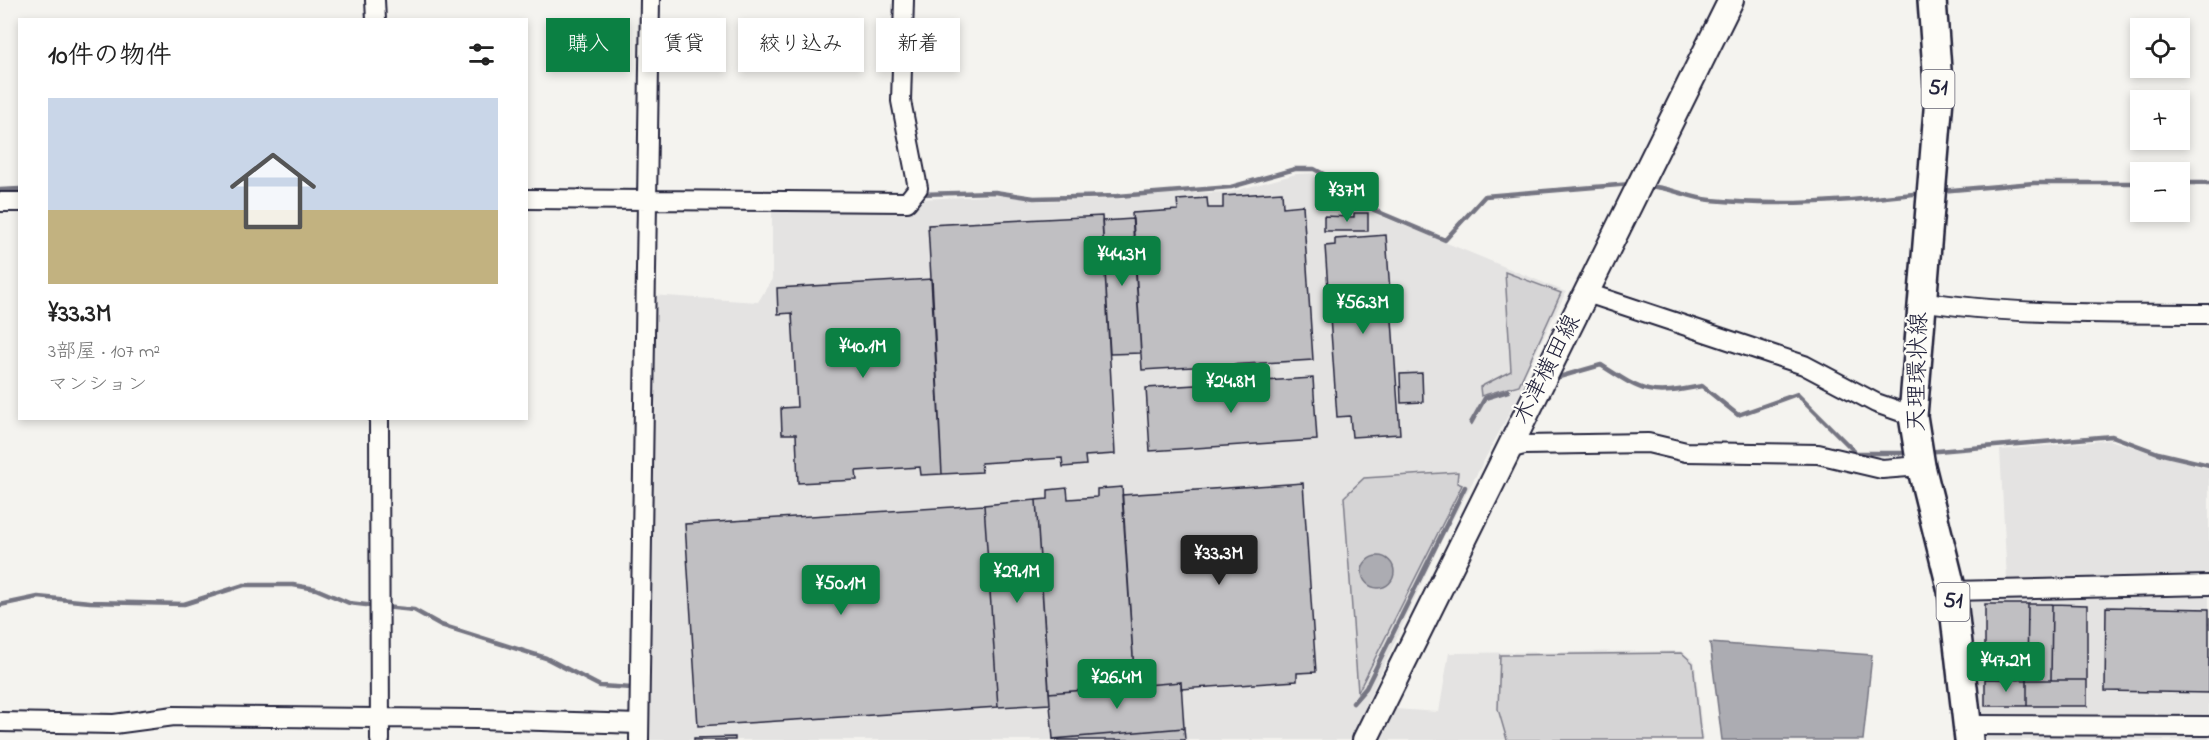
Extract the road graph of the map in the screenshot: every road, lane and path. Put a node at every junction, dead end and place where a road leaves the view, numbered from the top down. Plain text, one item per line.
1 (375, 0) edge
2 (650, 0) edge
3 (904, 0) edge
4 (1731, 0) edge
5 (1932, 0) edge
6 (376, 18) edge
7 (528, 199) edge
8 (647, 200) junction
9 (0, 202) edge
10 (18, 202) edge
11 (1587, 293) junction
12 (1921, 301) junction
13 (2209, 314) edge
14 (1913, 416) junction
15 (379, 420) edge
16 (1508, 450) junction
17 (1921, 466) junction
18 (2209, 585) edge
19 (1952, 591) junction
20 (381, 718) junction
21 (0, 722) edge
22 (2209, 726) edge
23 (114, 732) edge
24 (639, 732) edge
25 (1968, 732) edge
26 (380, 740) edge
27 (1365, 740) edge

1 - 6 street
2 - 8 street
3 - 8 street
4 - 11 main road, 木津横田線
5 - 12 main road, 天理環状線 / 51
7 - 8 street
8 - 24 street
9 - 10 street
11 - 14 street
11 - 16 main road, 木津横田線
12 - 13 street
12 - 14 main road, 天理環状線 / 51
14 - 17 main road, 天理環状線 / 51
15 - 20 street
16 - 17 street
16 - 27 main road, 木津横田線
17 - 19 main road, 天理環状線 / 51
18 - 19 street
19 - 25 main road, 天理環状線 / 51
20 - 23 street
20 - 24 street
20 - 26 street
21 - 23 street
22 - 25 street

